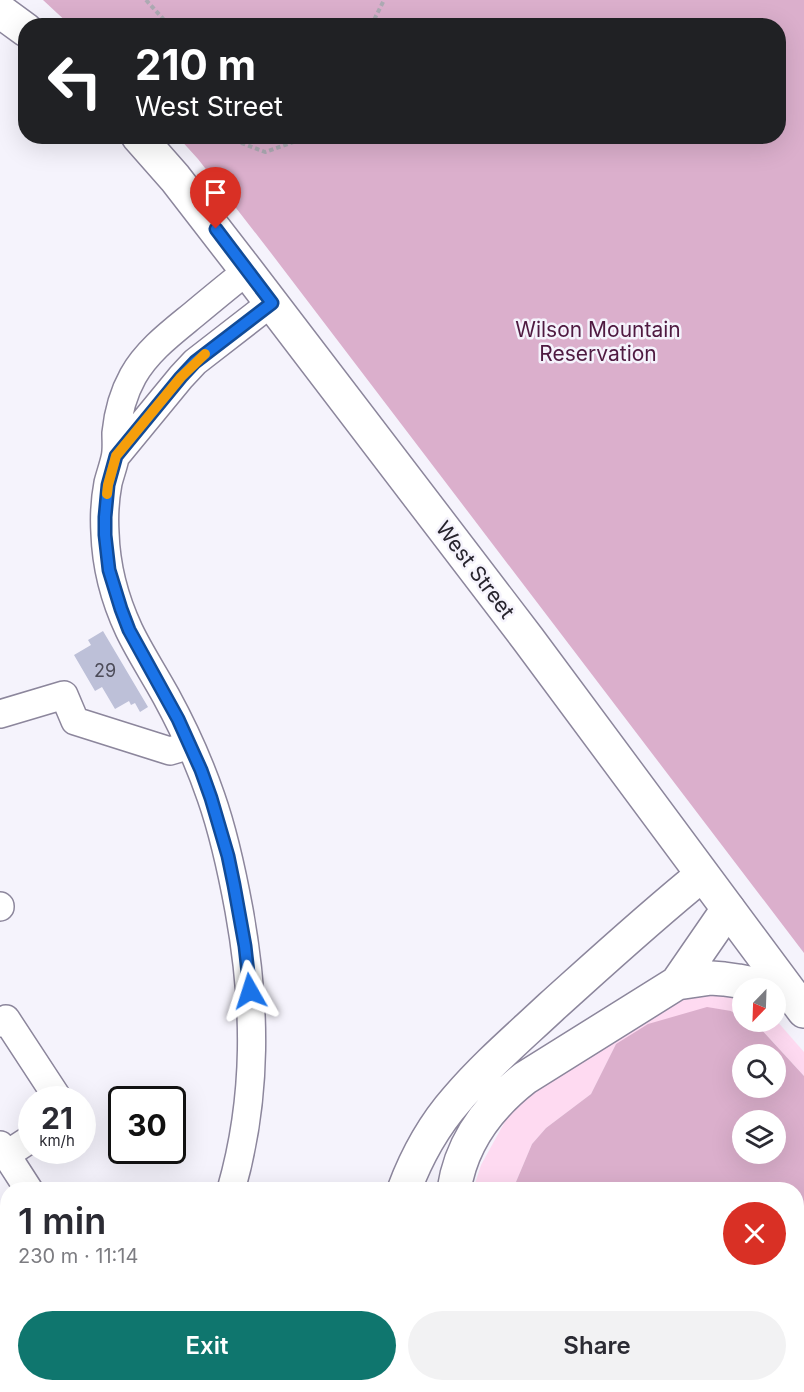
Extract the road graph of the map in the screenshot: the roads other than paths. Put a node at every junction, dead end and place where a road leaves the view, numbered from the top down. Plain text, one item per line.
1 (0, 11) edge
2 (18, 24) edge
3 (145, 144) edge
4 (247, 271) junction
5 (272, 303) junction
6 (116, 456) junction
7 (0, 714) edge
8 (190, 745) junction
9 (702, 875) junction
10 (728, 909) junction
11 (775, 978) edge
12 (732, 980) edge
13 (677, 983) junction
14 (0, 1023) edge
15 (50, 1086) edge
16 (18, 1144) edge
17 (3, 1150) edge
18 (24, 1182) edge
19 (233, 1182) edge
20 (407, 1182) edge
21 (456, 1182) edge

1 - 2 main road
3 - 4 main road, West Street
4 - 5 main road, West Street
4 - 6 street
5 - 6 street
5 - 9 main road, West Street
6 - 8 street
7 - 8 street
8 - 19 street
9 - 10 main road, West Street
9 - 20 main road
10 - 11 main road, West Street
10 - 13 main road
12 - 13 main road
13 - 21 main road
14 - 15 street
16 - 17 street
17 - 18 street

